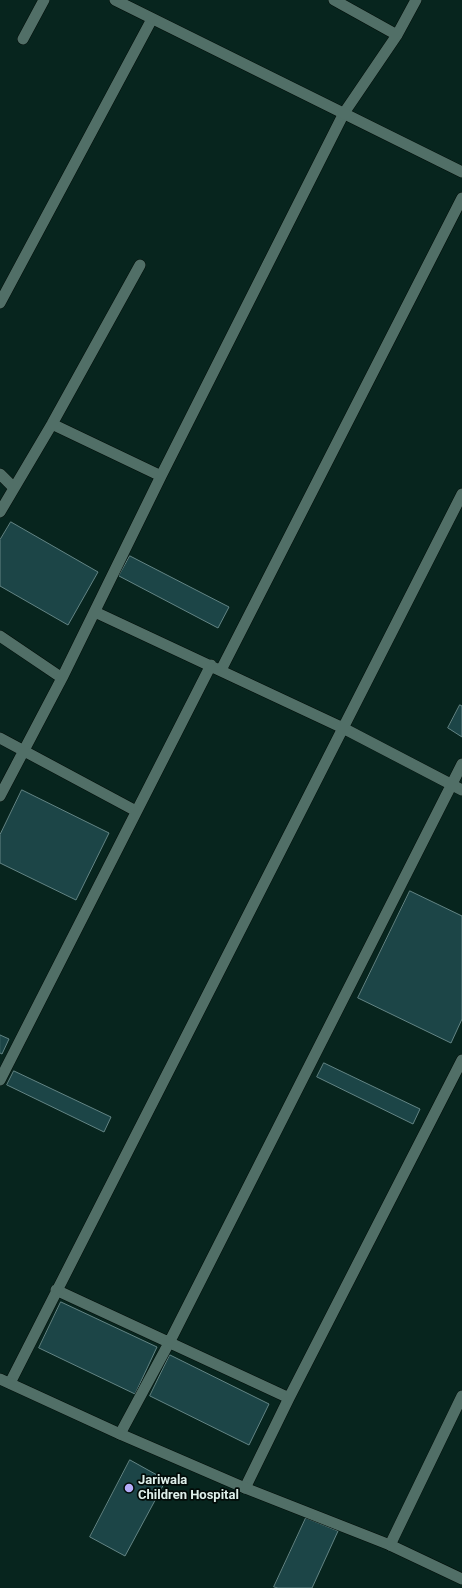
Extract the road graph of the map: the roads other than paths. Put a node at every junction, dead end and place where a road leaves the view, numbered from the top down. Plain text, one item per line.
1 (44, 0) edge
2 (115, 0) edge
3 (334, 0) edge
4 (416, 0) edge
5 (152, 19) junction
6 (397, 35) junction
7 (23, 39) dead end
8 (344, 113) junction
9 (462, 172) edge
10 (462, 198) edge
11 (140, 265) dead end
12 (0, 303) edge
13 (52, 424) junction
14 (0, 474) edge
15 (161, 476) junction
16 (14, 488) junction
17 (462, 494) edge
18 (0, 512) edge
19 (95, 612) junction
20 (0, 636) edge
21 (211, 665) junction
22 (221, 670) junction
23 (62, 678) junction
24 (343, 728) junction
25 (0, 738) edge
26 (23, 751) junction
27 (462, 764) edge
28 (452, 785) junction
29 (462, 790) edge
30 (0, 796) edge
31 (136, 812) junction
32 (462, 1060) edge
33 (0, 1080) edge
34 (56, 1290) junction
35 (170, 1341) junction
36 (5, 1381) edge
37 (462, 1396) edge
38 (289, 1398) junction
39 (120, 1434) junction
40 (245, 1488) junction
41 (390, 1545) junction
42 (462, 1579) edge

1 - 7 street
2 - 5 street
3 - 6 street
4 - 6 street
5 - 8 street
5 - 12 street
6 - 8 street
8 - 9 street
8 - 15 street
10 - 22 street
11 - 13 street
13 - 15 street
13 - 16 street
14 - 16 street
15 - 19 street
16 - 18 street
17 - 24 street
19 - 21 street
19 - 23 street
20 - 23 street
21 - 22 street
21 - 31 street
22 - 24 street
23 - 26 street
24 - 28 street
24 - 34 street
25 - 26 street
26 - 30 street
26 - 31 street
27 - 28 street
28 - 29 street
28 - 35 street
31 - 33 street
32 - 38 street
34 - 35 street
34 - 36 street
35 - 38 street
35 - 39 street
36 - 39 street
37 - 41 street
38 - 40 street
39 - 40 street
40 - 41 street
41 - 42 street

